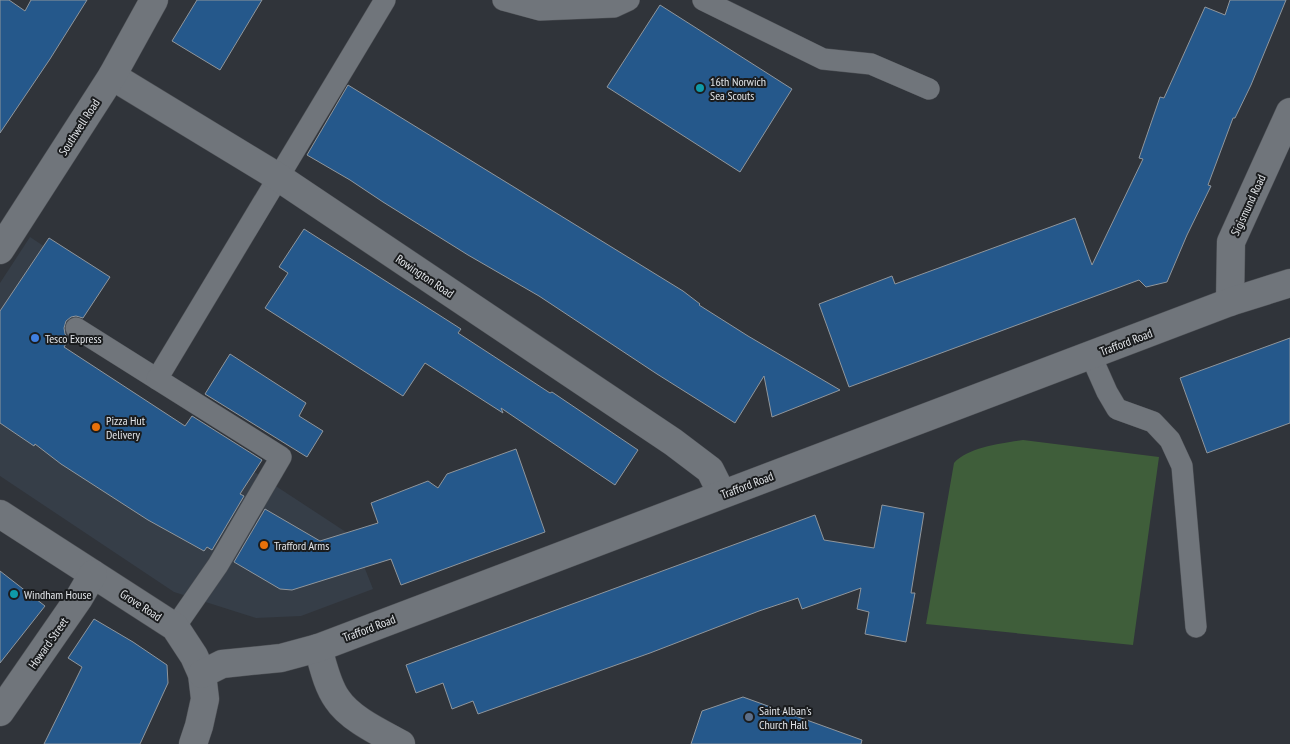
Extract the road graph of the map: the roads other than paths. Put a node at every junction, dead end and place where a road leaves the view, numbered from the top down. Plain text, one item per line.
1 (154, 0) edge
2 (385, 0) edge
3 (503, 0) edge
4 (629, 0) edge
5 (703, 0) edge
6 (112, 76) junction
7 (929, 89) dead end
8 (1290, 112) edge
9 (278, 177) junction
10 (0, 250) edge
11 (1290, 283) edge
12 (1230, 302) junction
13 (76, 328) dead end
14 (1091, 356) junction
15 (157, 379) junction
16 (722, 494) junction
17 (0, 514) edge
18 (93, 574) junction
19 (175, 627) junction
20 (1196, 627) dead end
21 (318, 648) junction
22 (202, 674) junction
23 (0, 712) edge
24 (193, 744) edge
25 (401, 744) edge

1 - 6 street, Southwell Road
2 - 9 lane
3 - 4 lane
5 - 7 lane
6 - 9 street, Rowington Road
6 - 10 street, Southwell Road
8 - 12 street, Sigismund Road
9 - 15 lane
9 - 16 street, Rowington Road
11 - 12 street, Trafford Road
12 - 14 street, Trafford Road
13 - 15 lane
14 - 16 street, Trafford Road
14 - 20 lane
15 - 19 lane
16 - 21 street, Trafford Road
17 - 18 street, Grove Road
18 - 19 street, Grove Road
18 - 23 street, Howard Street
19 - 22 street, Grove Road
21 - 22 street, Trafford Road
21 - 25 street
22 - 24 street, Grove Road

